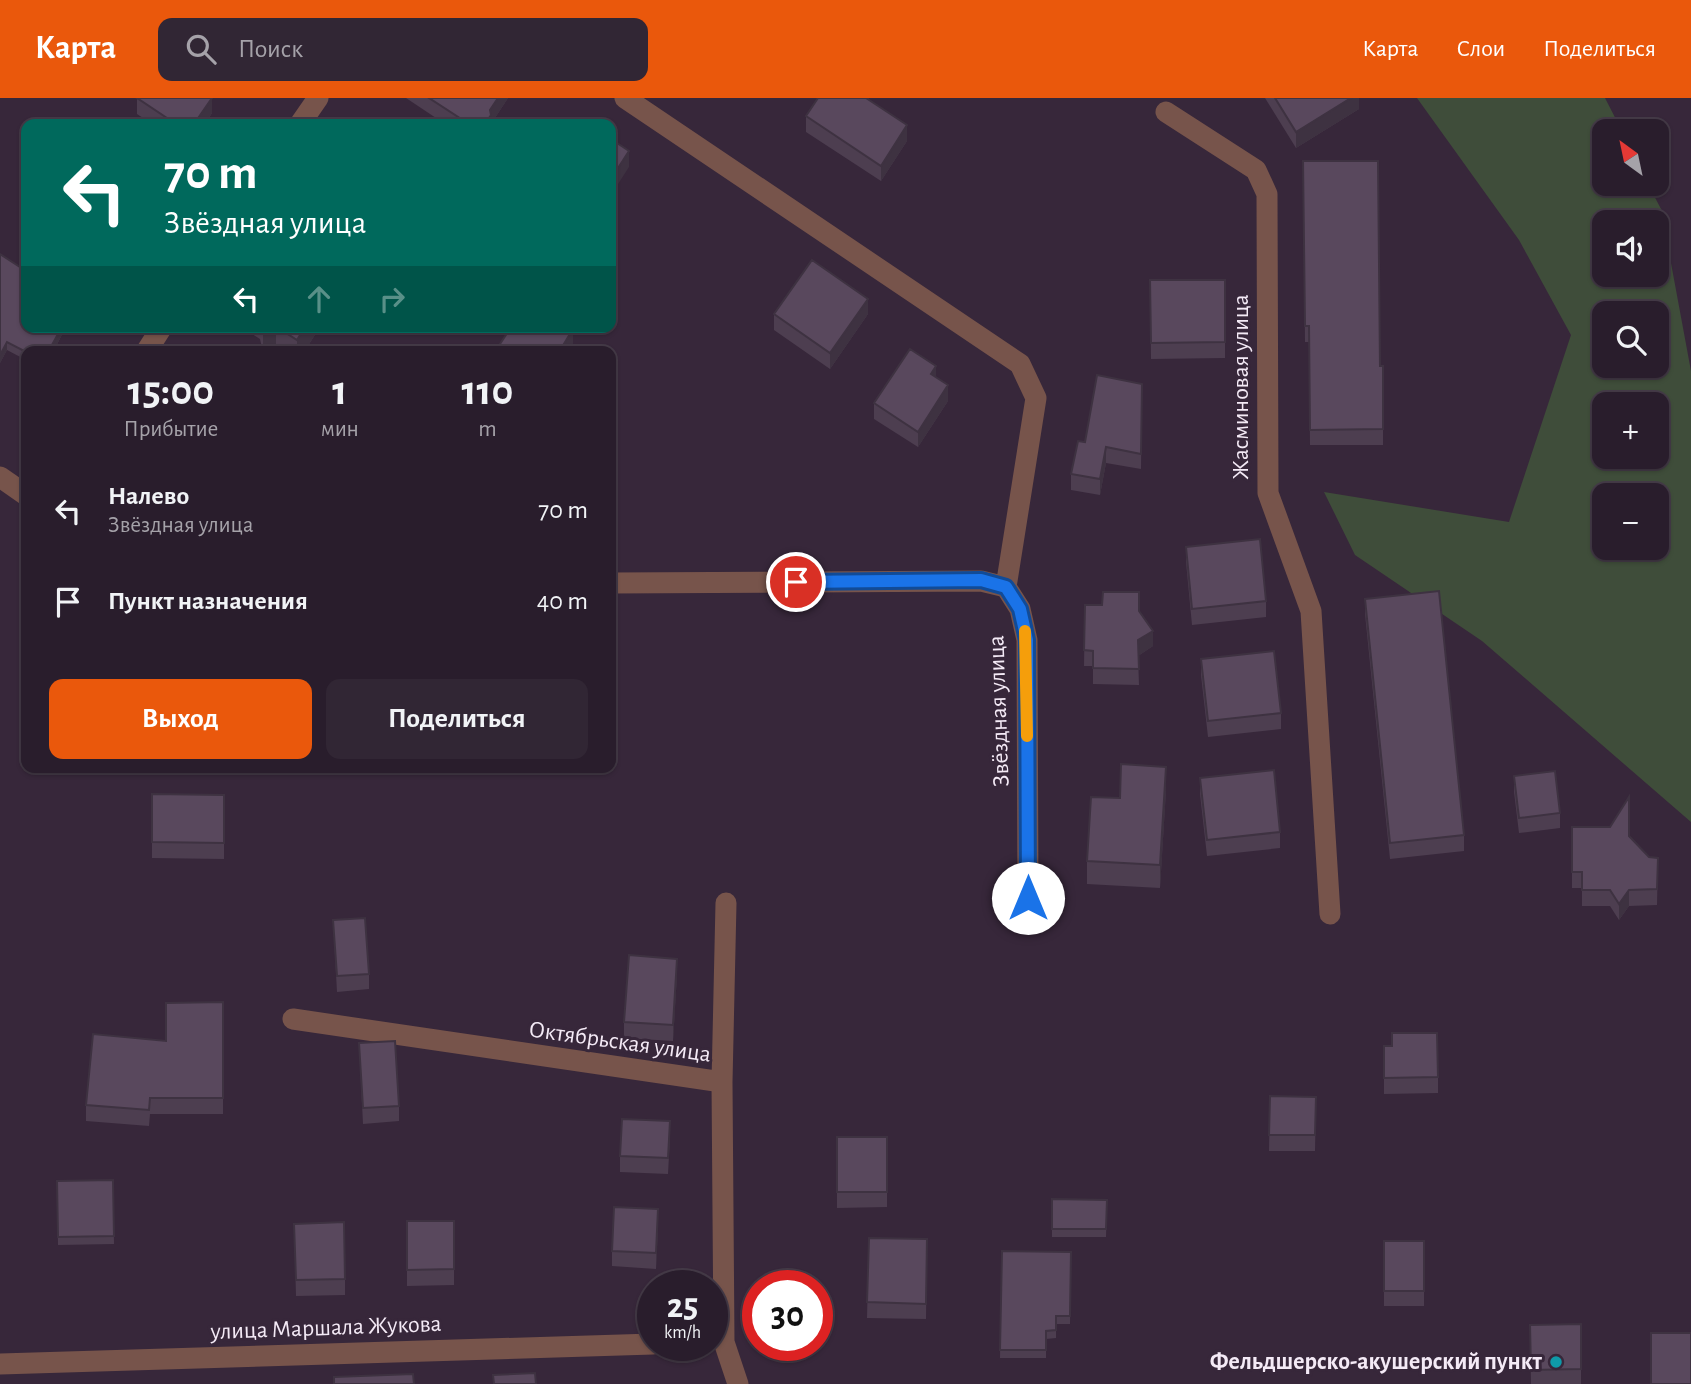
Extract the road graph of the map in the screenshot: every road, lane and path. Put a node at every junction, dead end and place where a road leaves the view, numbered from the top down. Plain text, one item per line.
1 (318, 98) edge
2 (625, 98) edge
3 (1166, 112) dead end
4 (303, 119) edge
5 (0, 477) edge
6 (21, 492) edge
7 (616, 583) edge
8 (1006, 587) junction
9 (1028, 898) dead end
10 (726, 903) dead end
11 (1330, 915) dead end
12 (293, 1020) dead end
13 (722, 1082) junction
14 (719, 1270) edge
15 (637, 1345) edge
16 (727, 1361) edge
17 (0, 1364) edge
18 (30, 1374) edge
19 (738, 1384) edge

1 - 4 street
2 - 8 street
3 - 11 street, Жасминовая улица
5 - 6 street
7 - 8 street
8 - 9 street, Звёздная улица
10 - 13 street
12 - 13 street, Октябрьская улица
13 - 14 street, Октябрьская улица
15 - 18 street, улица Маршала Жукова
16 - 19 street, Октябрьская улица
17 - 18 street, улица Маршала Жукова

